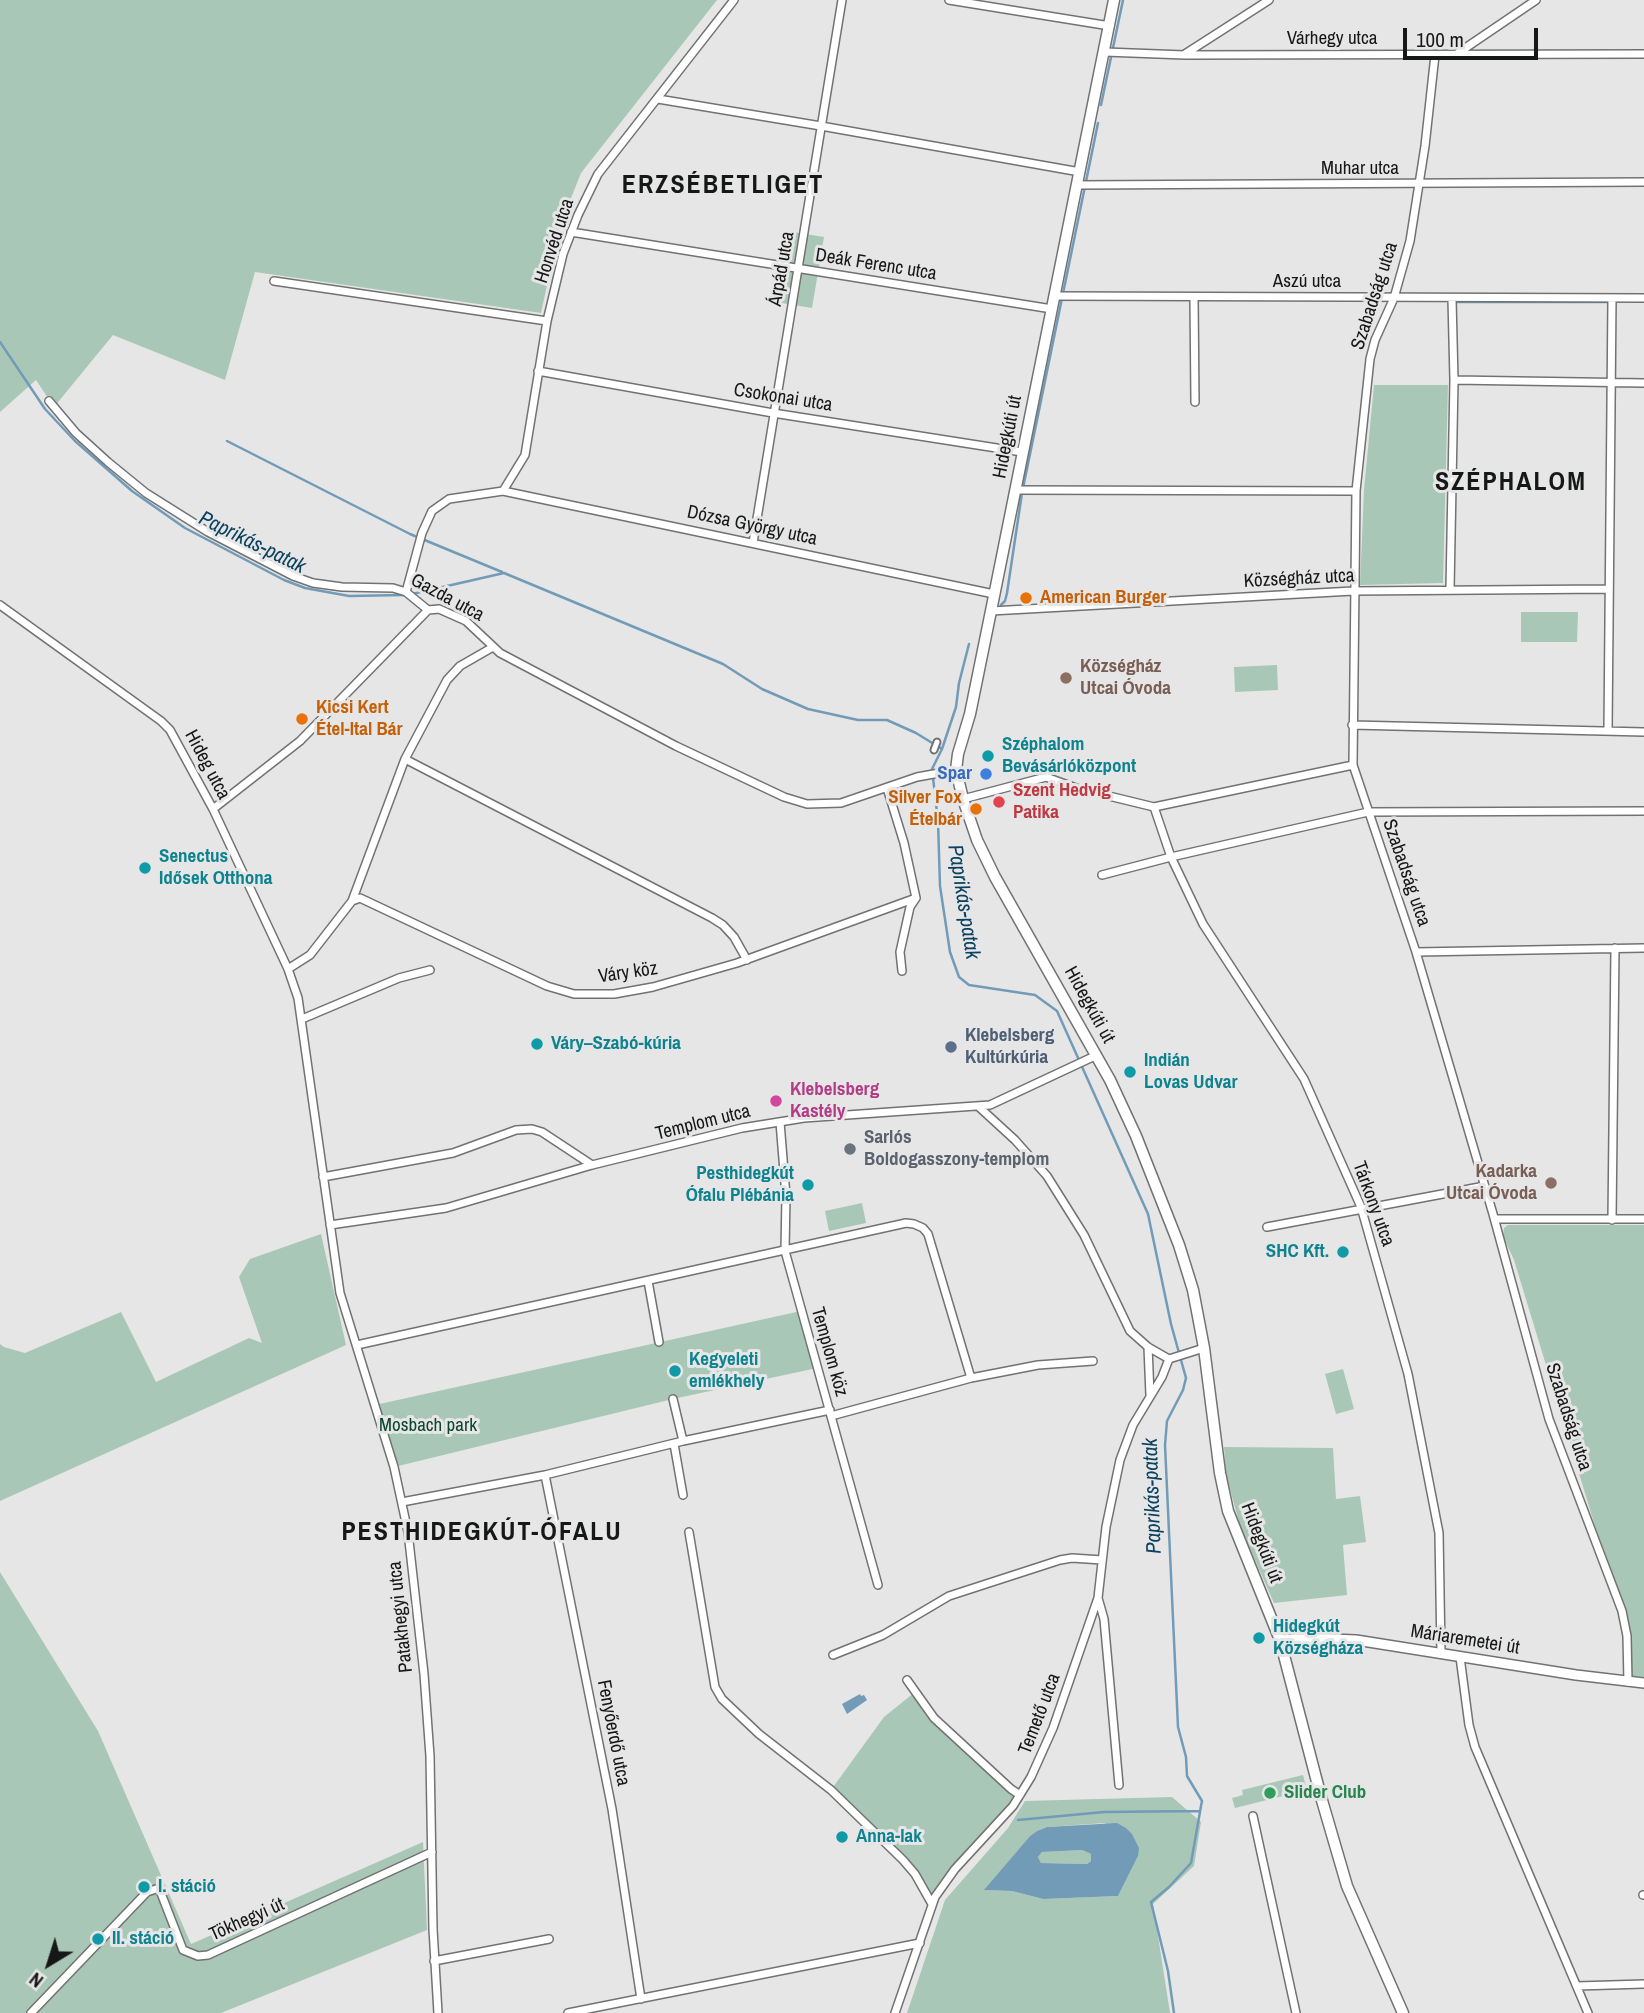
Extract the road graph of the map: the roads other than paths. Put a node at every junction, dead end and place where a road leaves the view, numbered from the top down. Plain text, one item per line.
1 (734, 0) edge
2 (842, 0) edge
3 (949, 0) edge
4 (1114, 0) edge
5 (1269, 0) edge
6 (1536, 0) edge
7 (1110, 26) junction
8 (1110, 52) junction
9 (1457, 54) junction
10 (1644, 54) edge
11 (1185, 55) junction
12 (1435, 55) junction
13 (658, 99) junction
14 (821, 126) junction
15 (1080, 172) junction
16 (1644, 182) edge
17 (1082, 185) junction
18 (1419, 185) junction
19 (571, 232) junction
20 (798, 268) junction
21 (274, 281) dead end
22 (1059, 297) junction
23 (1194, 298) junction
24 (1394, 298) junction
25 (1612, 298) junction
26 (1644, 298) edge
27 (1452, 299) junction
28 (1052, 309) junction
29 (547, 321) junction
30 (538, 371) junction
31 (1454, 380) junction
32 (1644, 383) edge
33 (1611, 384) junction
34 (48, 401) dead end
35 (1195, 402) dead end
36 (773, 412) junction
37 (1022, 452) junction
38 (1020, 490) junction
39 (503, 491) junction
40 (1356, 491) junction
41 (753, 542) junction
42 (1450, 589) junction
43 (1609, 589) junction
44 (1353, 591) junction
45 (406, 592) junction
46 (995, 594) junction
47 (0, 605) edge
48 (428, 610) junction
49 (991, 611) junction
50 (493, 647) junction
51 (1352, 725) junction
52 (1608, 731) junction
53 (1644, 732) edge
54 (937, 742) dead end
55 (934, 750) dead end
56 (405, 759) junction
57 (1353, 765) junction
58 (957, 770) junction
59 (887, 788) junction
60 (963, 799) junction
61 (1154, 807) junction
62 (213, 809) junction
63 (1644, 811) edge
64 (1368, 812) junction
65 (1171, 857) junction
66 (1102, 875) dead end
67 (915, 898) junction
68 (352, 901) junction
69 (1615, 948) junction
70 (1644, 948) edge
71 (1416, 952) junction
72 (747, 960) junction
73 (288, 969) junction
74 (430, 970) dead end
75 (902, 971) dead end
76 (302, 1019) junction
77 (1093, 1057) junction
78 (979, 1107) junction
79 (780, 1122) junction
80 (592, 1165) junction
81 (323, 1177) junction
82 (1485, 1186) junction
83 (1361, 1207) junction
84 (1494, 1219) junction
85 (1644, 1219) edge
86 (1612, 1220) junction
87 (330, 1226) junction
88 (1267, 1227) dead end
89 (785, 1251) junction
90 (648, 1281) junction
91 (659, 1342) dead end
92 (357, 1345) junction
93 (1148, 1347) junction
94 (1204, 1348) junction
95 (1172, 1358) junction
96 (1093, 1360) dead end
97 (971, 1378) junction
98 (1150, 1396) junction
99 (673, 1399) dead end
100 (830, 1413) junction
101 (683, 1441) junction
102 (674, 1444) junction
103 (545, 1475) junction
104 (683, 1495) dead end
105 (402, 1502) junction
106 (689, 1532) dead end
107 (1102, 1560) junction
108 (878, 1586) dead end
109 (1098, 1598) junction
110 (1280, 1640) junction
111 (1441, 1653) junction
112 (833, 1655) dead end
113 (1460, 1657) junction
114 (907, 1680) dead end
115 (1628, 1682) junction
116 (1644, 1683) edge
117 (1119, 1785) dead end
118 (1020, 1795) junction
119 (1253, 1816) dead end
120 (432, 1852) junction
121 (932, 1904) junction
122 (549, 1939) dead end
123 (920, 1943) junction
124 (434, 1961) junction
125 (1644, 1984) edge
126 (1577, 1986) junction
127 (641, 1999) junction
128 (32, 2013) edge
129 (438, 2013) edge
130 (568, 2013) edge
131 (895, 2013) edge
132 (1296, 2013) edge
133 (1403, 2013) edge
134 (1588, 2013) edge

1 - 13 street, Honvéd utca
2 - 14 street, Árpád utca
3 - 7 street
4 - 7 main road, Hidegkúti út
5 - 11 street
6 - 9 street
7 - 8 main road, Hidegkúti út
8 - 11 street, Várhegy utca
8 - 15 main road, Hidegkúti út
9 - 10 street, Várhegy utca
9 - 12 street, Várhegy utca
11 - 12 street, Várhegy utca
12 - 18 street, Szabadság utca
13 - 14 street
13 - 19 street, Honvéd utca
14 - 15 street
14 - 20 street, Árpád utca
15 - 17 main road, Hidegkúti út
16 - 18 street, Muhar utca
17 - 18 street, Muhar utca
17 - 22 main road, Hidegkúti út
18 - 24 street, Szabadság utca
19 - 20 street, Deák Ferenc utca
19 - 29 street, Honvéd utca
20 - 28 street, Deák Ferenc utca
20 - 36 street, Árpád utca
21 - 29 street
22 - 23 street, Aszú utca
22 - 28 main road, Hidegkúti út
23 - 24 street, Aszú utca
23 - 35 street
24 - 27 street, Aszú utca
24 - 40 street, Szabadság utca
25 - 26 street, Aszú utca
25 - 27 street, Aszú utca
25 - 33 street
27 - 31 street
28 - 37 main road, Hidegkúti út
29 - 30 street, Honvéd utca
30 - 36 street, Csokonai utca
30 - 39 street, Honvéd utca
31 - 33 street
31 - 42 street
32 - 33 street
33 - 43 street
34 - 45 street, Gazda utca
36 - 37 street, Csokonai utca
36 - 41 street, Árpád utca
37 - 38 main road, Hidegkúti út
38 - 40 street
38 - 46 main road, Hidegkúti út
39 - 41 street, Dózsa György utca
39 - 45 street, Dózsa György utca
40 - 44 street, Szabadság utca
41 - 46 street, Dózsa György utca
42 - 43 street, Községház utca
42 - 44 street, Községház utca
43 - 52 street
44 - 49 street, Községház utca
44 - 51 street, Szabadság utca
45 - 48 street, Gazda utca
46 - 49 main road, Hidegkúti út
47 - 62 street, Hideg utca
48 - 50 street, Gazda utca
48 - 62 street
49 - 58 main road, Hidegkúti út
50 - 56 street
50 - 59 street, Gazda utca
51 - 52 street
51 - 57 street, Szabadság utca
52 - 53 street
54 - 55 street
56 - 68 street
56 - 72 street
57 - 61 street
57 - 64 street, Szabadság utca
58 - 59 street, Gazda utca
58 - 60 main road, Hidegkúti út
59 - 67 street
60 - 61 street
60 - 77 main road, Hidegkúti út
61 - 65 street, Tárkony utca
62 - 73 street, Hideg utca
63 - 64 street
64 - 65 street
64 - 71 street, Szabadság utca
65 - 66 street
65 - 83 street, Tárkony utca
67 - 72 street, Váry köz
67 - 75 street
68 - 72 street, Váry köz
68 - 73 street
69 - 70 street
69 - 71 street
69 - 86 street
71 - 82 street, Szabadság utca
73 - 76 street, Patakhegyi utca
74 - 76 street
76 - 81 street, Patakhegyi utca
77 - 78 street, Templom utca
77 - 94 main road, Hidegkúti út
78 - 79 street, Templom utca
78 - 93 street
79 - 80 street, Templom utca
79 - 89 street, Templom köz
80 - 81 street
80 - 87 street, Templom utca
81 - 87 street, Patakhegyi utca
82 - 83 street
82 - 84 street, Szabadság utca
83 - 88 street
83 - 111 street, Tárkony utca
84 - 86 street
84 - 115 street, Szabadság utca
85 - 86 street
87 - 92 street, Patakhegyi utca
89 - 90 street
89 - 97 street
89 - 100 street, Templom köz
90 - 91 street
90 - 92 street
92 - 105 street, Patakhegyi utca
93 - 95 street
93 - 98 street
94 - 95 street
94 - 110 main road, Hidegkúti út
95 - 98 street, Temető utca
96 - 97 street
97 - 100 street
98 - 107 street, Temető utca
99 - 101 street
100 - 101 street
100 - 108 street, Templom köz
101 - 102 street
102 - 103 street
102 - 104 street
103 - 105 street
103 - 127 street, Fenyőerdő utca
105 - 120 street, Patakhegyi utca
106 - 121 street
107 - 109 street, Temető utca
107 - 112 street
109 - 117 street
109 - 118 street, Temető utca
110 - 111 street, Máriaremetei út
110 - 133 main road, Hidegkúti út
111 - 113 street, Máriaremetei út
113 - 115 street, Máriaremetei út
113 - 126 street
114 - 118 street
115 - 116 street, Máriaremetei út
118 - 121 street, Temető utca
119 - 132 street
120 - 124 street, Patakhegyi utca
120 - 128 street, Tökhegyi út
121 - 123 street, Temető utca
122 - 124 street
123 - 127 street
123 - 131 street, Temető utca
124 - 129 street, Patakhegyi utca
125 - 126 street
126 - 134 street
127 - 130 street

